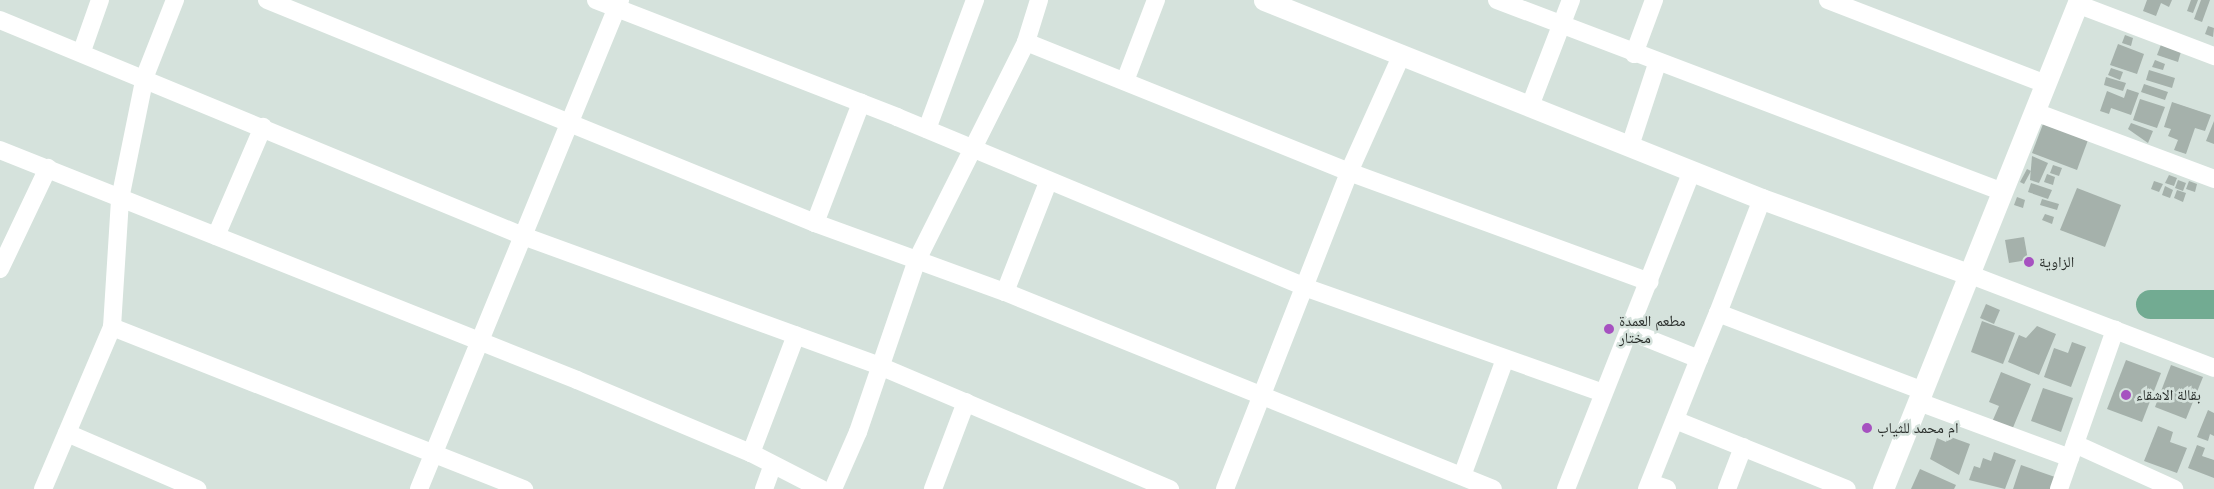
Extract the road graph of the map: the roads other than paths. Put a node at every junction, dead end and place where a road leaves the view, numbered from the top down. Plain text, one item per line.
1 (100, 0) edge
2 (175, 0) edge
3 (267, 0) edge
4 (596, 0) edge
5 (975, 0) edge
6 (1039, 0) edge
7 (1156, 0) edge
8 (1264, 0) edge
9 (1497, 0) edge
10 (1571, 0) edge
11 (1654, 0) edge
12 (1828, 0) edge
13 (2078, 2) edge
14 (618, 4) edge
15 (305, 7) edge
16 (0, 20) edge
17 (1562, 27) junction
18 (1026, 42) junction
19 (82, 51) junction
20 (1402, 54) junction
21 (1634, 54) junction
22 (2214, 56) edge
23 (1658, 64) junction
24 (145, 76) junction
25 (1125, 81) junction
26 (2046, 84) junction
27 (861, 103) junction
28 (1530, 106) junction
29 (2035, 112) junction
30 (568, 120) junction
31 (263, 127) junction
32 (927, 129) junction
33 (1630, 146) junction
34 (974, 149) junction
35 (0, 150) edge
36 (48, 168) junction
37 (1692, 171) junction
38 (1349, 172) junction
39 (2214, 179) edge
40 (1048, 182) junction
41 (2003, 192) junction
42 (120, 199) junction
43 (1762, 199) junction
44 (815, 223) junction
45 (216, 236) junction
46 (524, 236) junction
47 (917, 260) junction
48 (0, 269) edge
49 (1971, 275) junction
50 (1650, 282) junction
51 (1307, 288) junction
52 (1005, 292) junction
53 (1718, 313) junction
54 (112, 327) junction
55 (2115, 330) junction
56 (1629, 331) junction
57 (796, 335) junction
58 (480, 342) junction
59 (1505, 359) junction
60 (1699, 359) junction
61 (882, 367) junction
62 (2213, 367) edge
63 (1601, 392) junction
64 (1262, 396) junction
65 (1921, 397) junction
66 (966, 402) junction
67 (1675, 420) junction
68 (67, 433) junction
69 (1743, 447) junction
70 (2072, 451) junction
71 (751, 454) junction
72 (433, 455) junction
73 (772, 467) junction
74 (1462, 476) junction
75 (1649, 486) edge
76 (43, 489) edge
77 (197, 489) edge
78 (419, 489) edge
79 (524, 489) edge
80 (764, 489) edge
81 (821, 489) edge
82 (833, 489) edge
83 (933, 489) edge
84 (1170, 489) edge
85 (1225, 489) edge
86 (1493, 489) edge
87 (1566, 489) edge
88 (1667, 489) edge
89 (1727, 489) edge
90 (1847, 489) edge
91 (1883, 489) edge
92 (2059, 489) edge
93 (2174, 489) edge

1 - 19 street
2 - 24 street
3 - 15 street
4 - 14 street
5 - 32 street
6 - 18 street
7 - 25 street
8 - 20 street
9 - 17 street
10 - 17 street
11 - 21 street
12 - 26 street
13 - 22 street
13 - 26 street
14 - 27 street
14 - 30 street
15 - 30 street
16 - 19 street
17 - 21 street
17 - 28 street
18 - 25 street
18 - 34 street
19 - 24 street
20 - 28 street
20 - 38 street
21 - 23 street
23 - 33 street
23 - 41 street
24 - 31 street
24 - 42 street
25 - 38 street
26 - 29 street
27 - 32 street
27 - 44 street
28 - 33 street
29 - 39 street
29 - 41 street
30 - 44 street
30 - 46 street
31 - 45 street
31 - 46 street
32 - 34 street
33 - 37 street
34 - 40 street
34 - 47 street
35 - 36 street
36 - 42 street
36 - 48 street
37 - 43 street
37 - 50 street
38 - 50 street
38 - 51 street
40 - 51 street
40 - 52 street
41 - 49 street
42 - 45 street
42 - 54 street
43 - 49 street
43 - 53 street
44 - 47 street
45 - 58 street
46 - 57 street
46 - 58 street
47 - 52 street
47 - 61 street
49 - 55 street
49 - 65 street
50 - 56 street
51 - 59 street
51 - 64 street
52 - 64 street
53 - 60 street
53 - 65 street
54 - 68 street
54 - 72 street
55 - 62 street
55 - 70 street
56 - 60 street
56 - 63 street
57 - 61 street
57 - 71 street
58 - 71 street
58 - 72 street
59 - 63 street
59 - 74 street
60 - 67 street
61 - 66 street
61 - 82 street
63 - 87 street
64 - 74 street
64 - 85 street
65 - 70 street
65 - 91 street
66 - 83 street
66 - 84 street
67 - 69 street
67 - 75 street
68 - 76 street
68 - 77 street
69 - 89 street
69 - 90 street
70 - 92 street
70 - 93 street
71 - 73 street
72 - 78 street
72 - 79 street
73 - 80 street
73 - 81 street
74 - 86 street
75 - 88 street

